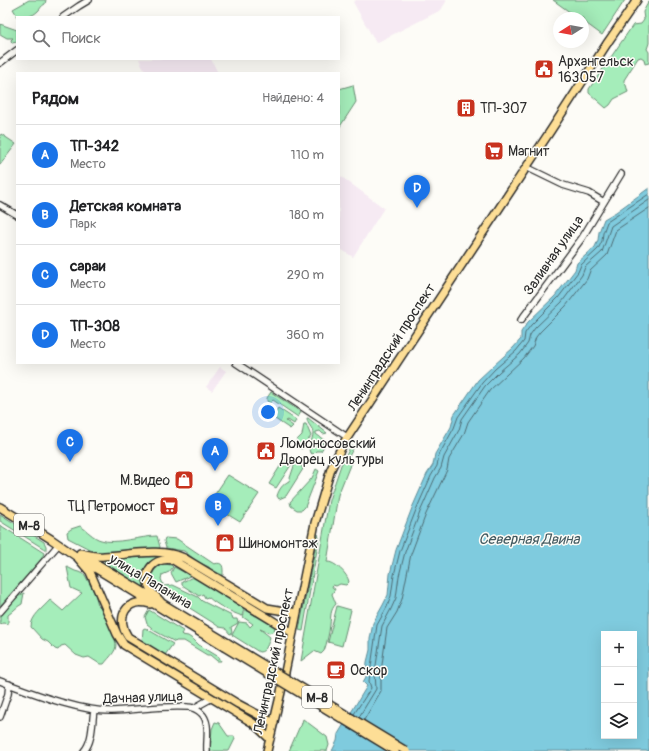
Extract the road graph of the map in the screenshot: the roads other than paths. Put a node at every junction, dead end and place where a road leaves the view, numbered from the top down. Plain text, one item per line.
1 (89, 0) edge
2 (637, 0) edge
3 (64, 16) edge
4 (16, 51) edge
5 (0, 63) edge
6 (526, 167) junction
7 (621, 174) dead end
8 (604, 202) junction
9 (0, 205) edge
10 (16, 214) edge
11 (521, 320) dead end
12 (238, 364) edge
13 (347, 437) junction
14 (0, 507) edge
15 (59, 544) junction
16 (78, 555) junction
17 (160, 605) junction
18 (0, 612) edge
19 (297, 613) junction
20 (292, 633) junction
21 (226, 645) junction
22 (0, 681) edge
23 (9, 684) junction
24 (212, 698) junction
25 (194, 708) junction
26 (94, 710) junction
27 (0, 717) edge
28 (274, 722) junction
29 (270, 739) junction
30 (84, 751) edge
31 (206, 751) edge
32 (267, 751) edge
33 (396, 751) edge
34 (406, 751) edge

1 - 3 street
2 - 6 main road, Ленинградский проспект
4 - 5 street
6 - 8 street
6 - 13 main road, Ленинградский проспект
7 - 8 street, Заливная улица
8 - 11 street, Заливная улица
9 - 10 street
12 - 13 street
13 - 19 main road, Ленинградский проспект
14 - 15 main road, улица Папанина / М-8
15 - 16 main road, улица Папанина / М-8
15 - 18 street
16 - 17 main road, улица Папанина / М-8
16 - 19 main road
16 - 24 main road
17 - 20 main road
17 - 21 main road, улица Папанина / М-8
17 - 28 main road
19 - 20 main road, Ленинградский проспект
20 - 28 main road, Ленинградский проспект
21 - 33 main road, М-8, bridge
21 - 34 main road, М-8, bridge
22 - 23 street, Дачная улица
23 - 26 street, Дачная улица
23 - 27 street
24 - 25 street
24 - 29 main road
25 - 26 street, Дачная улица
25 - 31 street, Дачная улица
26 - 30 street
28 - 29 main road, Ленинградский проспект
29 - 32 main road, Ленинградский проспект

